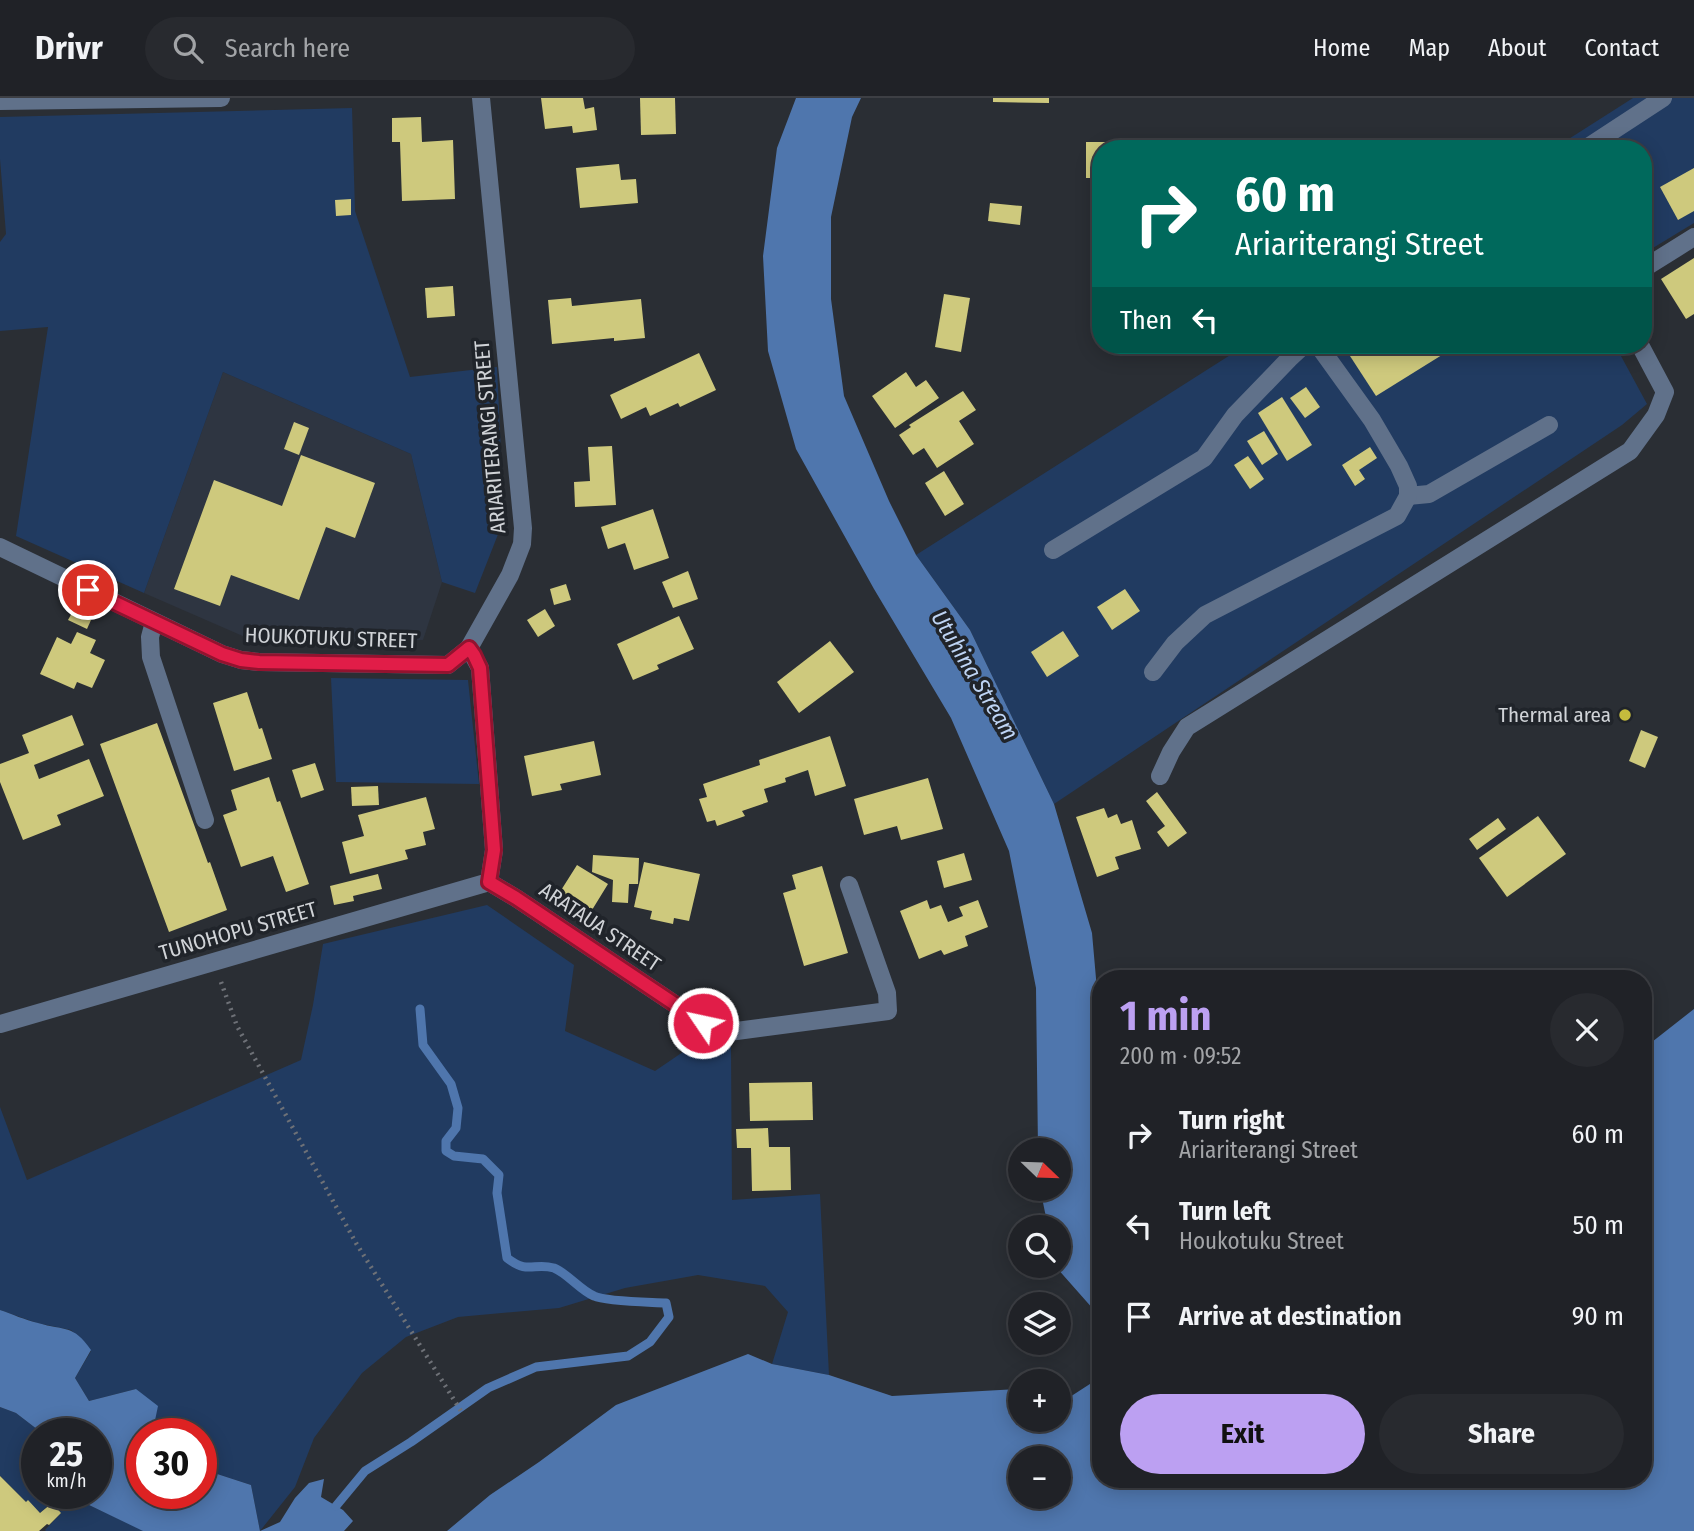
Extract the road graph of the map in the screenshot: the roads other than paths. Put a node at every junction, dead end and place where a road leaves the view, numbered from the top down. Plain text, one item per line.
1 (221, 98) edge
2 (481, 98) edge
3 (1663, 98) edge
4 (0, 101) edge
5 (1599, 140) edge
6 (1694, 237) edge
7 (1652, 263) edge
8 (1294, 354) edge
9 (1324, 354) edge
10 (1645, 354) edge
11 (1549, 425) dead end
12 (1408, 496) junction
13 (0, 547) edge
14 (1053, 550) dead end
15 (154, 622) junction
16 (469, 648) junction
17 (1153, 672) dead end
18 (1160, 776) dead end
19 (205, 820) dead end
20 (489, 882) junction
21 (849, 885) dead end
22 (0, 1024) edge

1 - 4 street
2 - 16 street, ARIARITERANGI STREET
3 - 5 street
6 - 7 street
8 - 14 street
9 - 12 street
10 - 18 street
11 - 12 street
12 - 17 street
13 - 15 street, HOUKOTUKU STREET
15 - 16 street, HOUKOTUKU STREET
15 - 19 street
16 - 20 street
20 - 21 street, ARATAUA STREET
20 - 22 street, TUNOHOPU STREET

